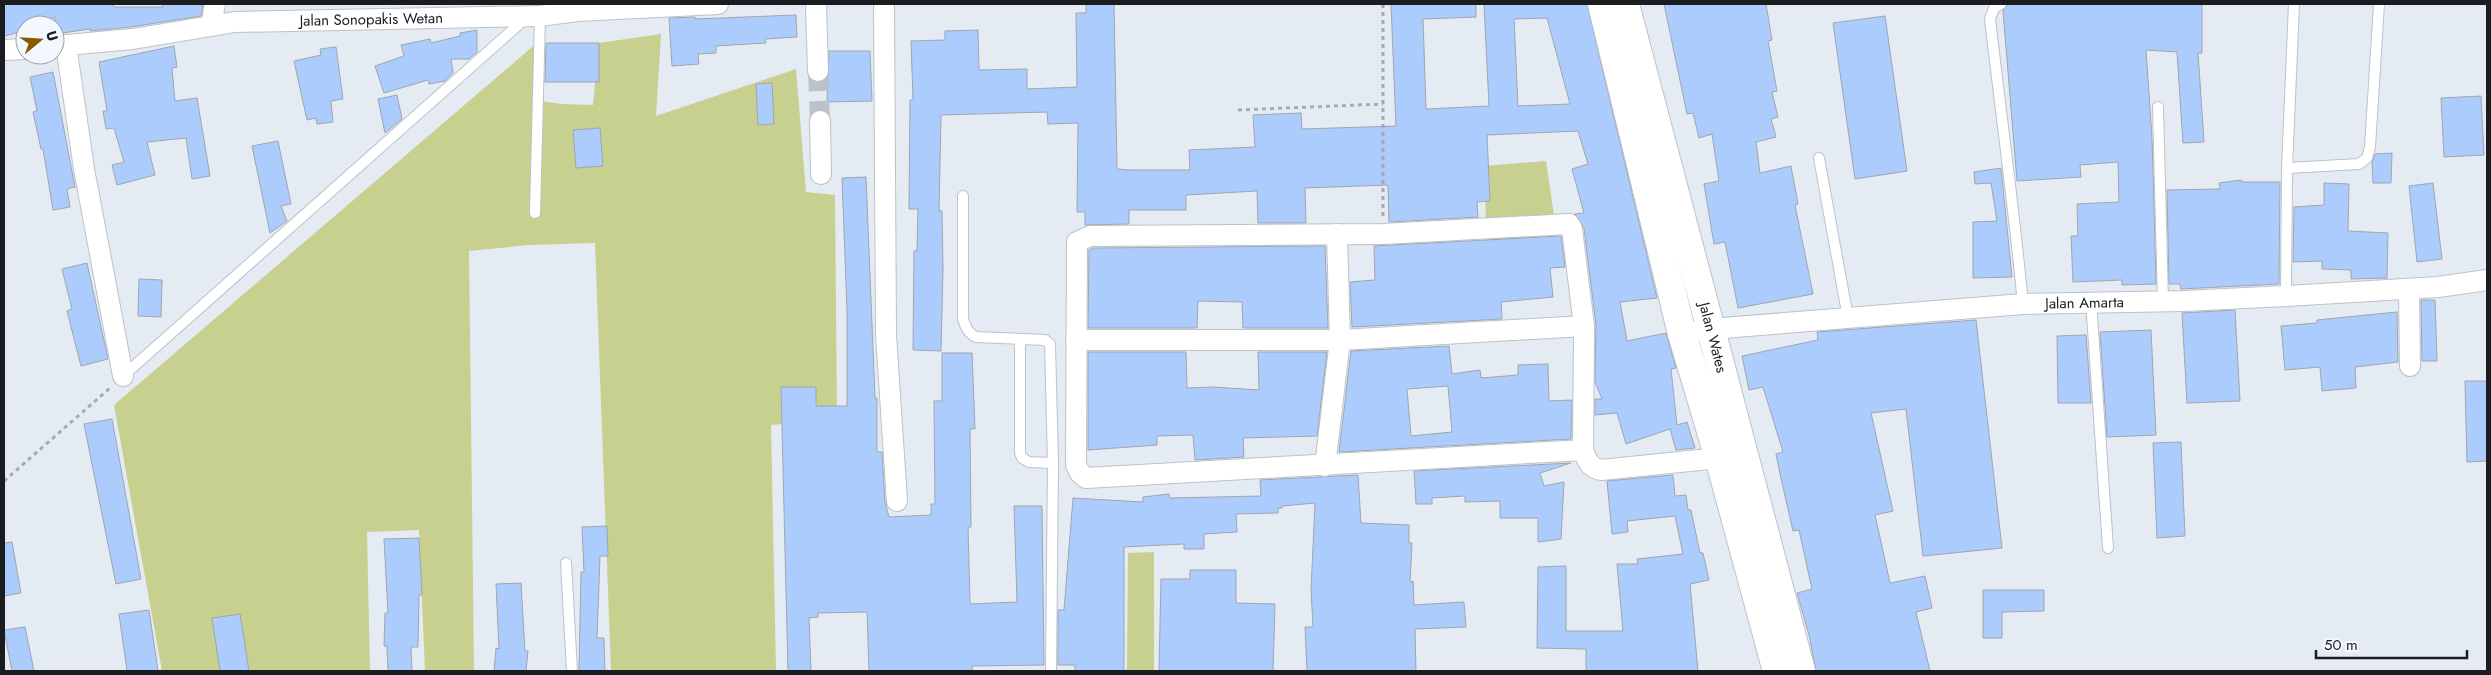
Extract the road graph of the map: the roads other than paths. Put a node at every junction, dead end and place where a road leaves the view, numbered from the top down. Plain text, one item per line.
1 (215, 4) edge
2 (718, 4) edge
3 (816, 4) edge
4 (884, 4) edge
5 (1602, 4) edge
6 (1625, 4) edge
7 (2001, 4) edge
8 (2294, 4) edge
9 (2379, 4) edge
10 (600, 7) edge
11 (496, 10) edge
12 (534, 16) junction
13 (211, 26) junction
14 (65, 46) edge
15 (64, 65) edge
16 (818, 71) tunnel mouth
17 (2158, 108) dead end
18 (820, 121) tunnel mouth
19 (1819, 158) dead end
20 (2287, 168) junction
21 (821, 174) dead end
22 (963, 196) dead end
23 (534, 213) dead end
24 (1336, 234) junction
25 (2487, 280) edge
26 (2409, 289) junction
27 (2286, 296) junction
28 (2091, 301) junction
29 (2163, 301) junction
30 (2023, 304) junction
31 (1848, 318) junction
32 (1584, 326) junction
33 (1710, 329) junction
34 (1682, 334) junction
35 (1020, 339) junction
36 (1076, 340) junction
37 (1340, 340) junction
38 (2410, 366) dead end
39 (123, 376) joint
40 (1583, 450) junction
41 (1719, 458) junction
42 (1053, 463) junction
43 (1325, 466) junction
44 (897, 501) dead end
45 (2108, 548) dead end
46 (566, 563) dead end
47 (572, 671) edge
48 (1051, 671) edge
49 (1776, 671) edge
50 (1801, 671) edge

1 - 13 street
2 - 10 street, Jalan Sonopakis Wetan
3 - 16 street
4 - 44 street
5 - 34 main road, Jalan Wates
6 - 33 main road, Jalan Wates
7 - 30 lane
8 - 20 lane
9 - 20 lane
10 - 12 street, Jalan Sonopakis Wetan
11 - 12 street, Jalan Sonopakis Wetan
11 - 13 street, Jalan Sonopakis Wetan
12 - 23 lane
12 - 39 lane
13 - 14 street, Jalan Sonopakis Wetan
15 - 39 street
17 - 29 lane
18 - 21 street
19 - 31 lane
20 - 27 lane
22 - 35 lane
24 - 32 street
24 - 36 street
24 - 37 street
25 - 26 street, Jalan Amarta
26 - 27 street, Jalan Amarta
26 - 38 street
27 - 29 street, Jalan Amarta
28 - 29 street, Jalan Amarta
28 - 30 street, Jalan Amarta
28 - 45 lane
30 - 31 street, Jalan Amarta
31 - 33 street, Jalan Amarta
32 - 37 street
32 - 40 street
33 - 34 street, Jalan Amarta
33 - 50 main road, Jalan Wates
34 - 41 main road, Jalan Wates
35 - 42 lane
35 - 42 lane
36 - 37 street
36 - 43 street
37 - 43 street
40 - 41 street
40 - 43 street
41 - 49 main road, Jalan Wates
42 - 48 lane
46 - 47 lane

